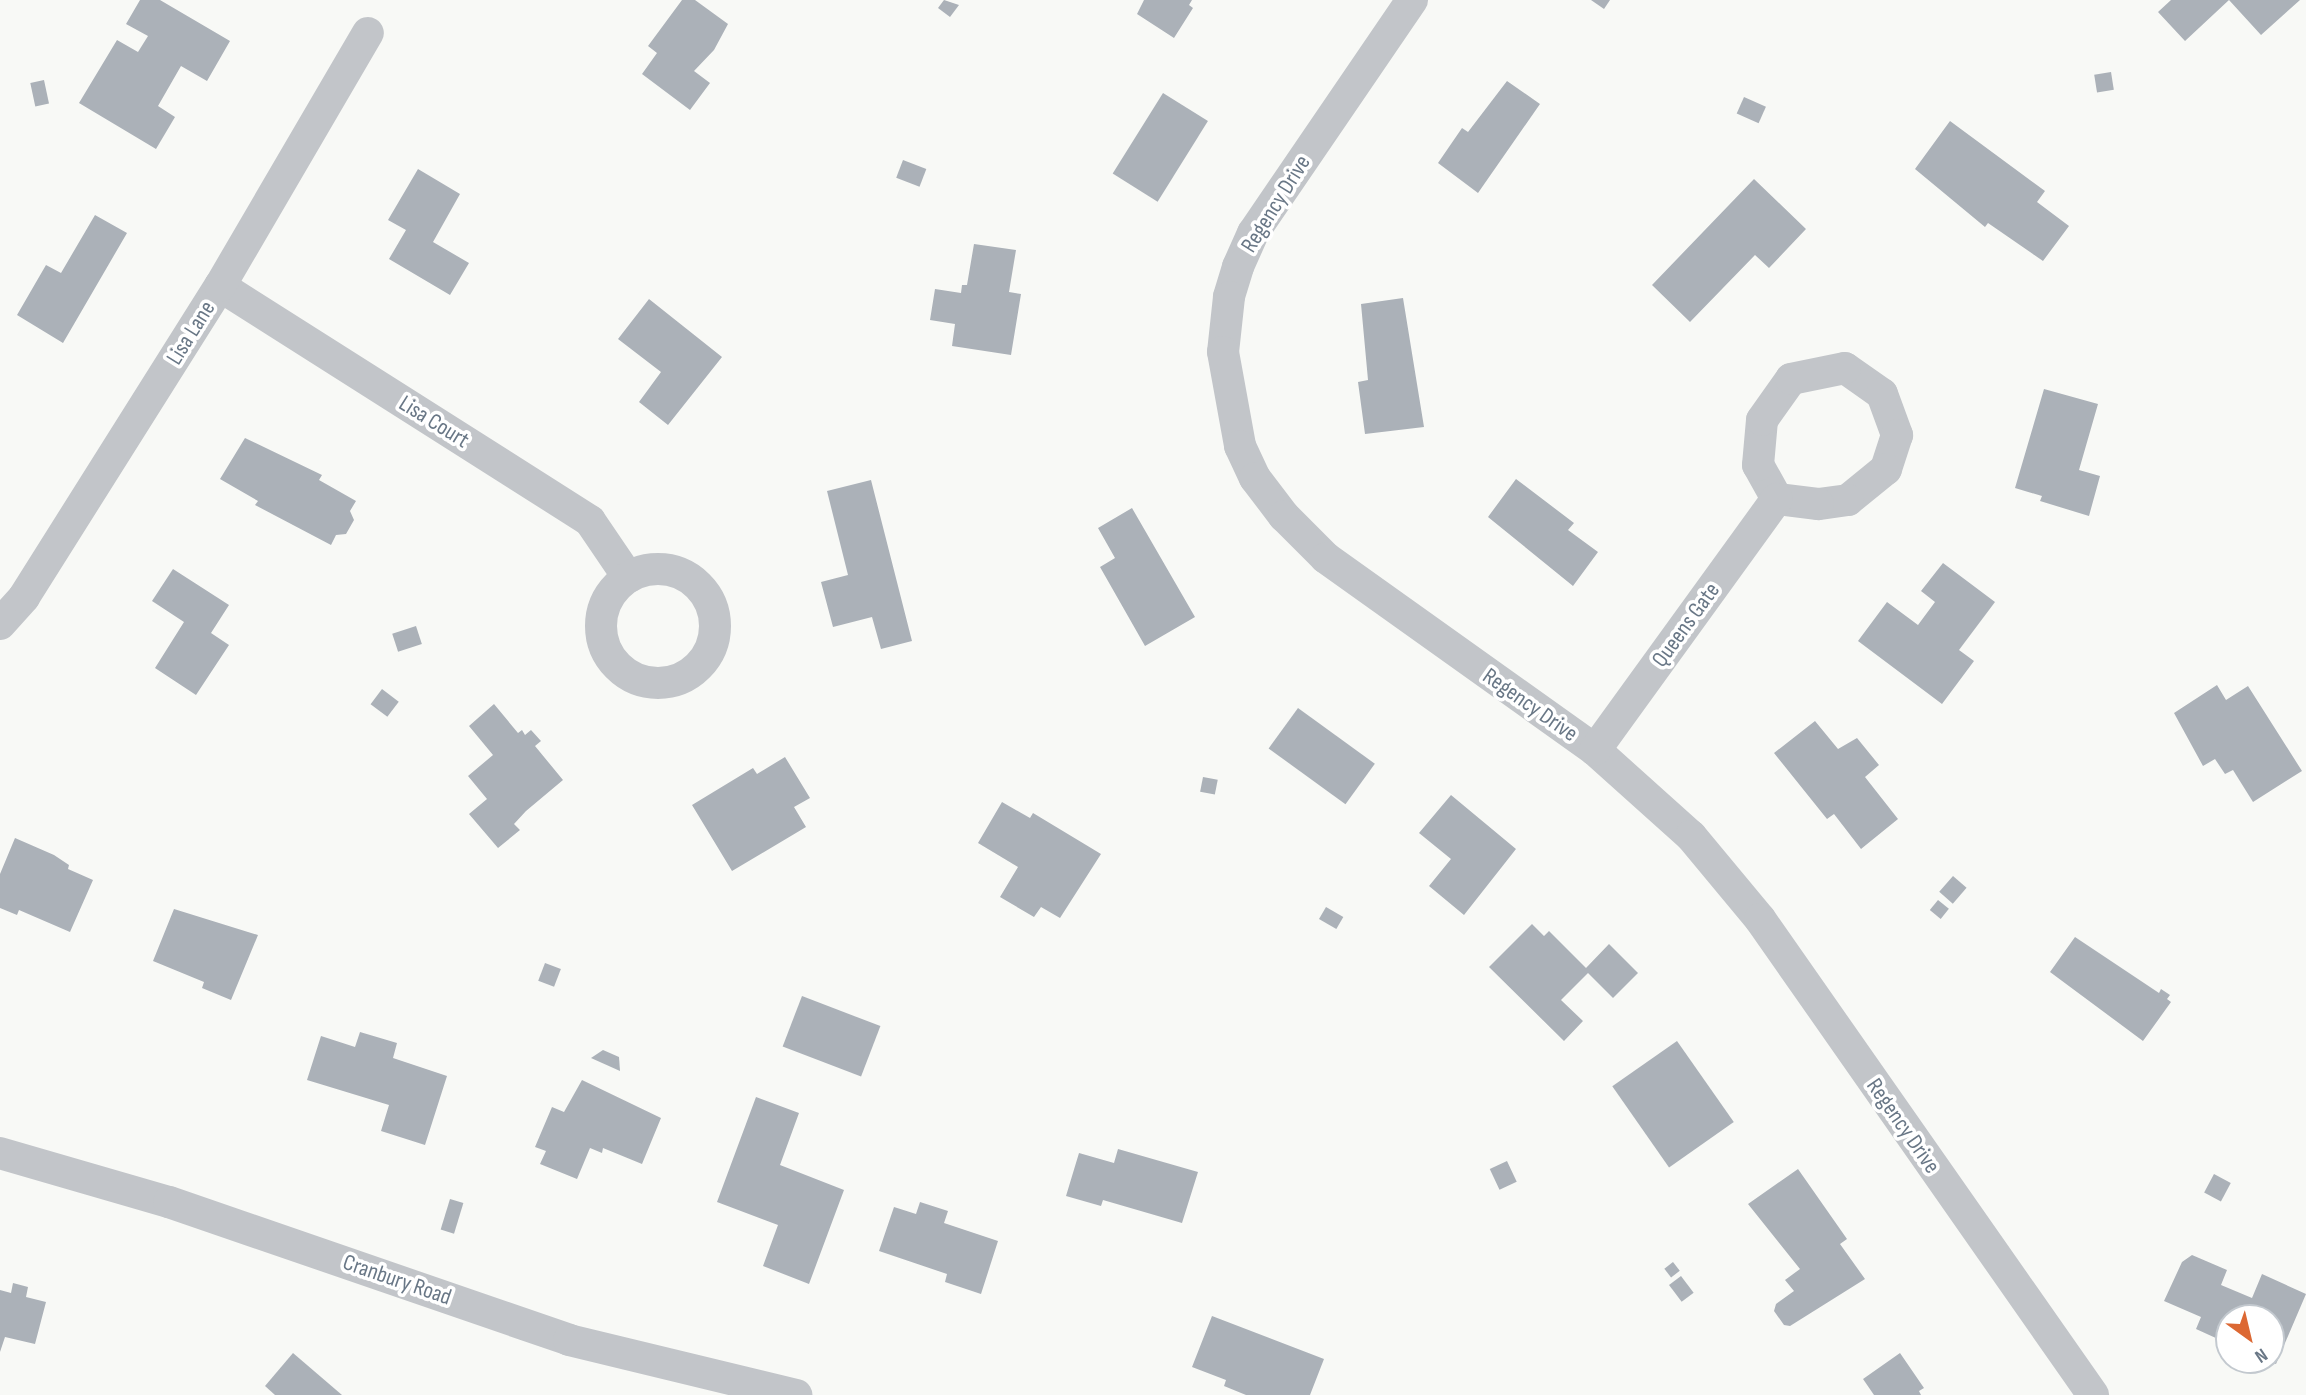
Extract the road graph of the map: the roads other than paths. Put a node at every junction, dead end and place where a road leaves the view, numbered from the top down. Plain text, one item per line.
1 (1412, 0) edge
2 (368, 33) dead end
3 (220, 286) junction
4 (1777, 499) junction
5 (628, 578) dead end
6 (0, 624) edge
7 (1595, 750) junction
8 (0, 1153) edge
9 (796, 1395) edge
10 (2093, 1395) edge

1 - 7 street, Regency Drive
2 - 3 street, Lisa Lane
3 - 5 street, Lisa Court
3 - 6 street, Lisa Lane
4 - 4 street
4 - 7 street, Queens Gate
7 - 10 street, Regency Drive
8 - 9 street, Cranbury Road

